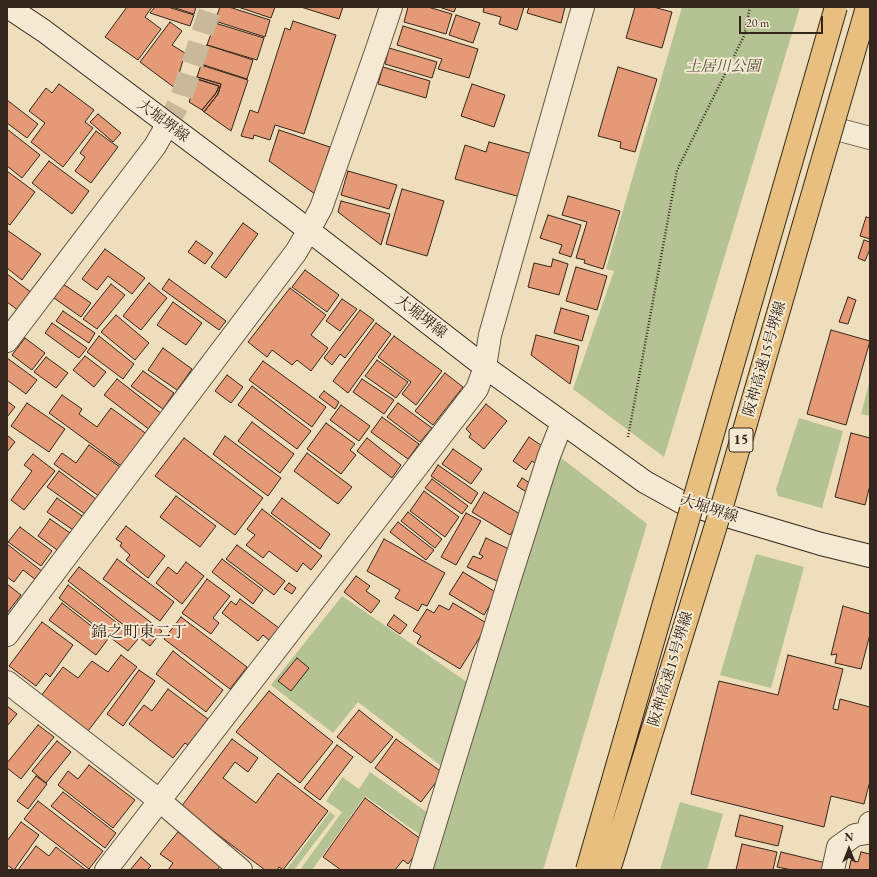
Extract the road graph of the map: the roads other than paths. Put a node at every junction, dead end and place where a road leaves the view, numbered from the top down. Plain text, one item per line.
1 (8, 7) edge
2 (391, 7) edge
3 (583, 7) edge
4 (830, 7) edge
5 (836, 7) edge
6 (867, 7) edge
7 (870, 23) edge
8 (167, 125) junction
9 (840, 130) junction
10 (870, 138) edge
11 (310, 230) junction
12 (7, 341) edge
13 (485, 367) junction
14 (562, 423) junction
15 (683, 503) junction
16 (726, 515) junction
17 (870, 556) edge
18 (7, 635) edge
19 (7, 682) edge
20 (160, 801) junction
21 (870, 823) edge
22 (106, 870) edge
23 (241, 870) edge
24 (421, 870) edge
25 (578, 870) edge
26 (587, 870) edge
27 (609, 870) edge
28 (619, 870) edge
29 (833, 870) edge

1 - 8 street, 大堀堺線
2 - 11 street
3 - 13 street
4 - 15 street
5 - 26 highway, 阪神高速15号堺線 / 15, bridge
6 - 27 highway, 阪神高速15号堺線 / 15, bridge
7 - 9 street
8 - 11 street, 大堀堺線
8 - 12 street
9 - 10 street
9 - 16 street
11 - 13 street, 大堀堺線
11 - 18 street
13 - 14 street, 大堀堺線
13 - 20 street
14 - 15 street, 大堀堺線
14 - 24 street
15 - 16 street, 大堀堺線
15 - 25 street
16 - 17 street, 大堀堺線
16 - 28 street
19 - 20 street
20 - 22 street
20 - 23 street
21 - 29 street

